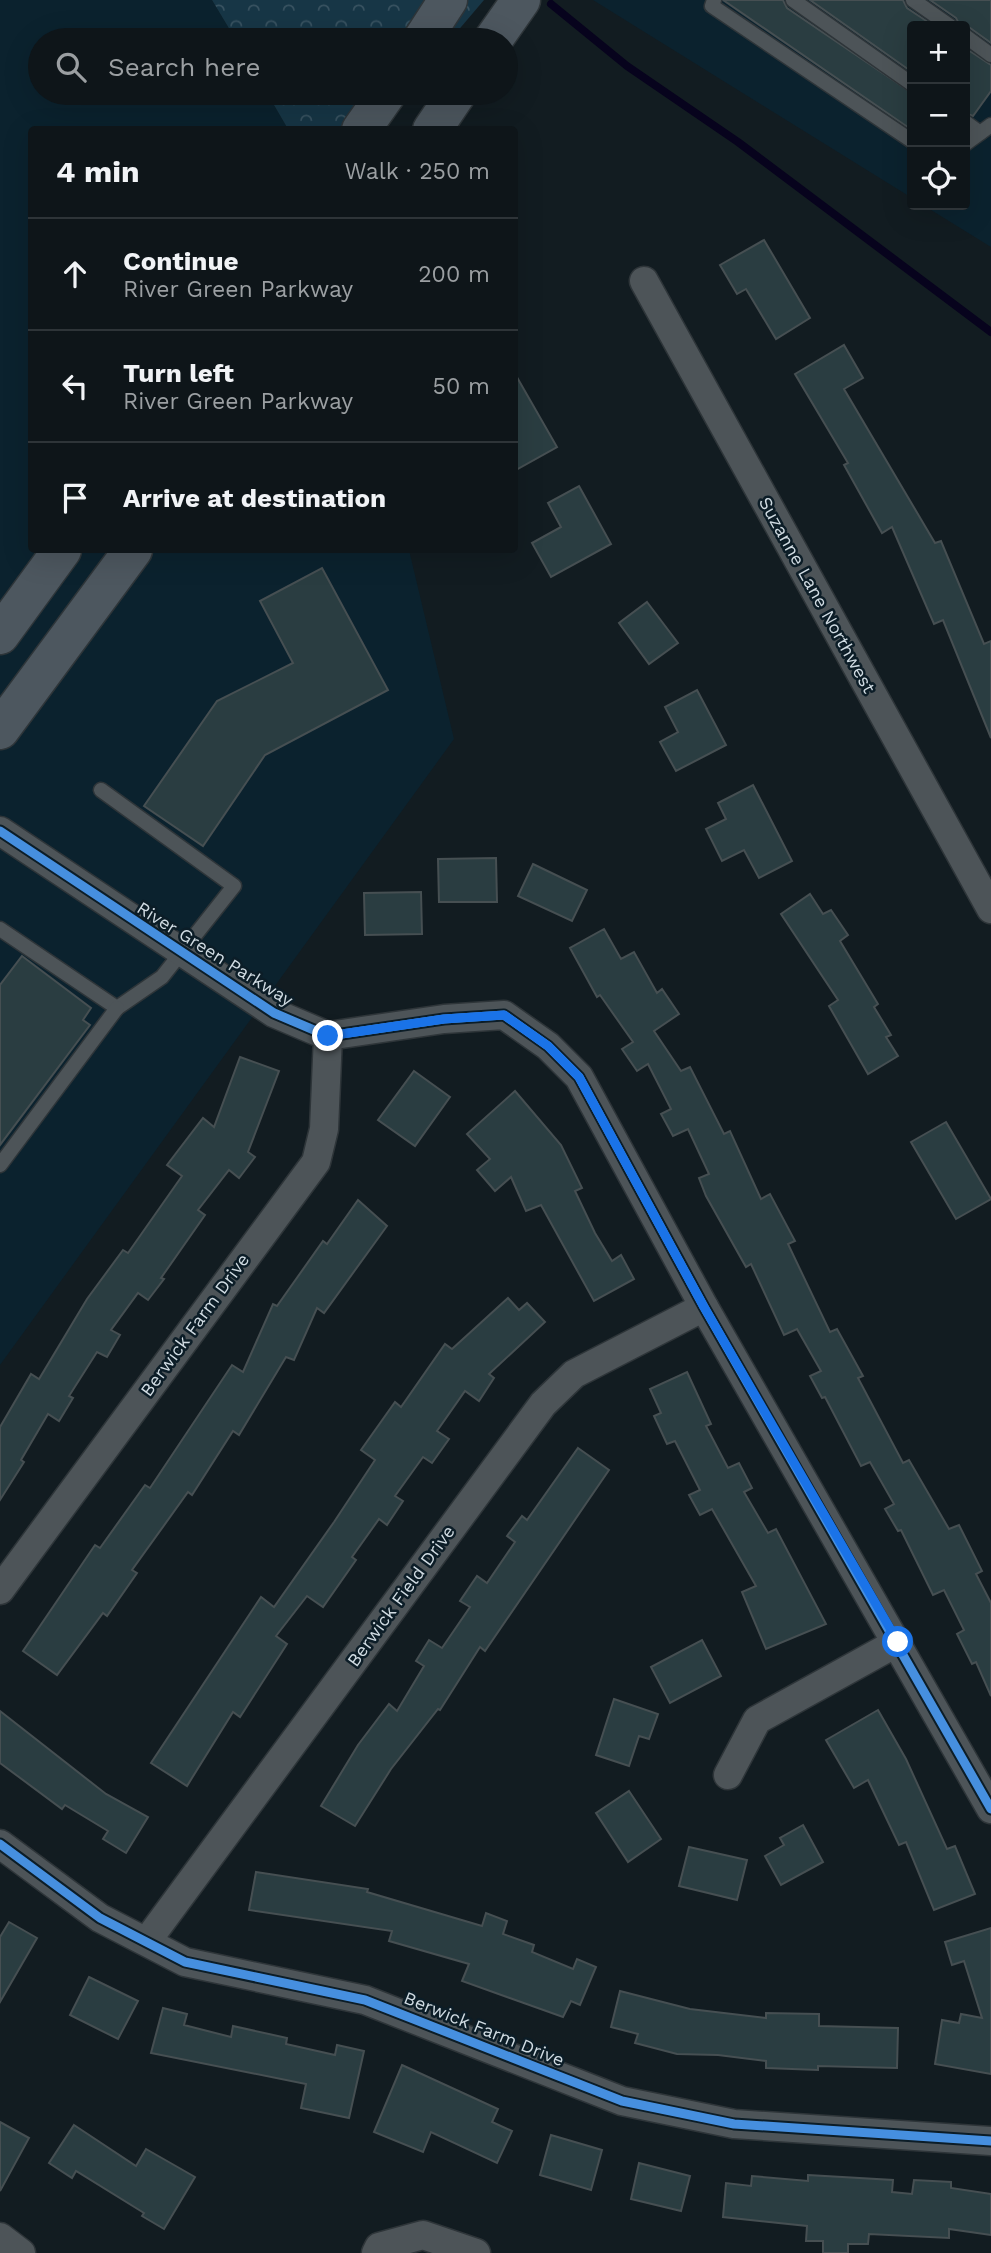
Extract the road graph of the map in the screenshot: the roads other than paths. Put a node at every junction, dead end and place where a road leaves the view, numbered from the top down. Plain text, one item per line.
1 (448, 0) edge
2 (522, 0) edge
3 (715, 0) edge
4 (793, 0) edge
5 (913, 0) edge
6 (943, 21) edge
7 (430, 28) edge
8 (502, 28) edge
9 (970, 40) edge
10 (991, 55) edge
11 (911, 84) edge
12 (379, 105) edge
13 (449, 105) edge
14 (364, 126) edge
15 (435, 126) edge
16 (986, 129) edge
17 (907, 138) edge
18 (970, 140) edge
19 (644, 281) dead end
20 (60, 553) edge
21 (130, 553) edge
22 (0, 635) edge
23 (0, 730) edge
24 (102, 790) dead end
25 (0, 831) edge
26 (991, 909) edge
27 (0, 929) edge
28 (183, 953) junction
29 (117, 1008) junction
30 (328, 1036) junction
31 (0, 1165) edge
32 (704, 1307) junction
33 (0, 1590) edge
34 (898, 1642) junction
35 (728, 1775) dead end
36 (991, 1809) edge
37 (0, 1844) edge
38 (148, 1941) junction
39 (991, 2141) edge
40 (0, 2237) edge
41 (378, 2250) edge
42 (22, 2253) edge
43 (476, 2253) edge

1 - 7 highway
2 - 8 highway
3 - 17 lane
4 - 11 lane
5 - 6 lane
9 - 10 lane
12 - 14 highway
13 - 15 highway
16 - 18 lane
19 - 26 street, Suzanne Lane Northwest
20 - 22 highway
21 - 23 highway
24 - 28 lane
25 - 28 street, River Green Parkway
27 - 29 lane
28 - 29 lane
28 - 30 street, River Green Parkway
29 - 31 lane
30 - 32 street
30 - 33 street, Berwick Farm Drive
32 - 34 street
32 - 38 street, Berwick Field Drive
34 - 35 street
34 - 36 street
37 - 38 street, Berwick Farm Drive
38 - 39 street, Berwick Farm Drive
40 - 42 street
41 - 43 street

